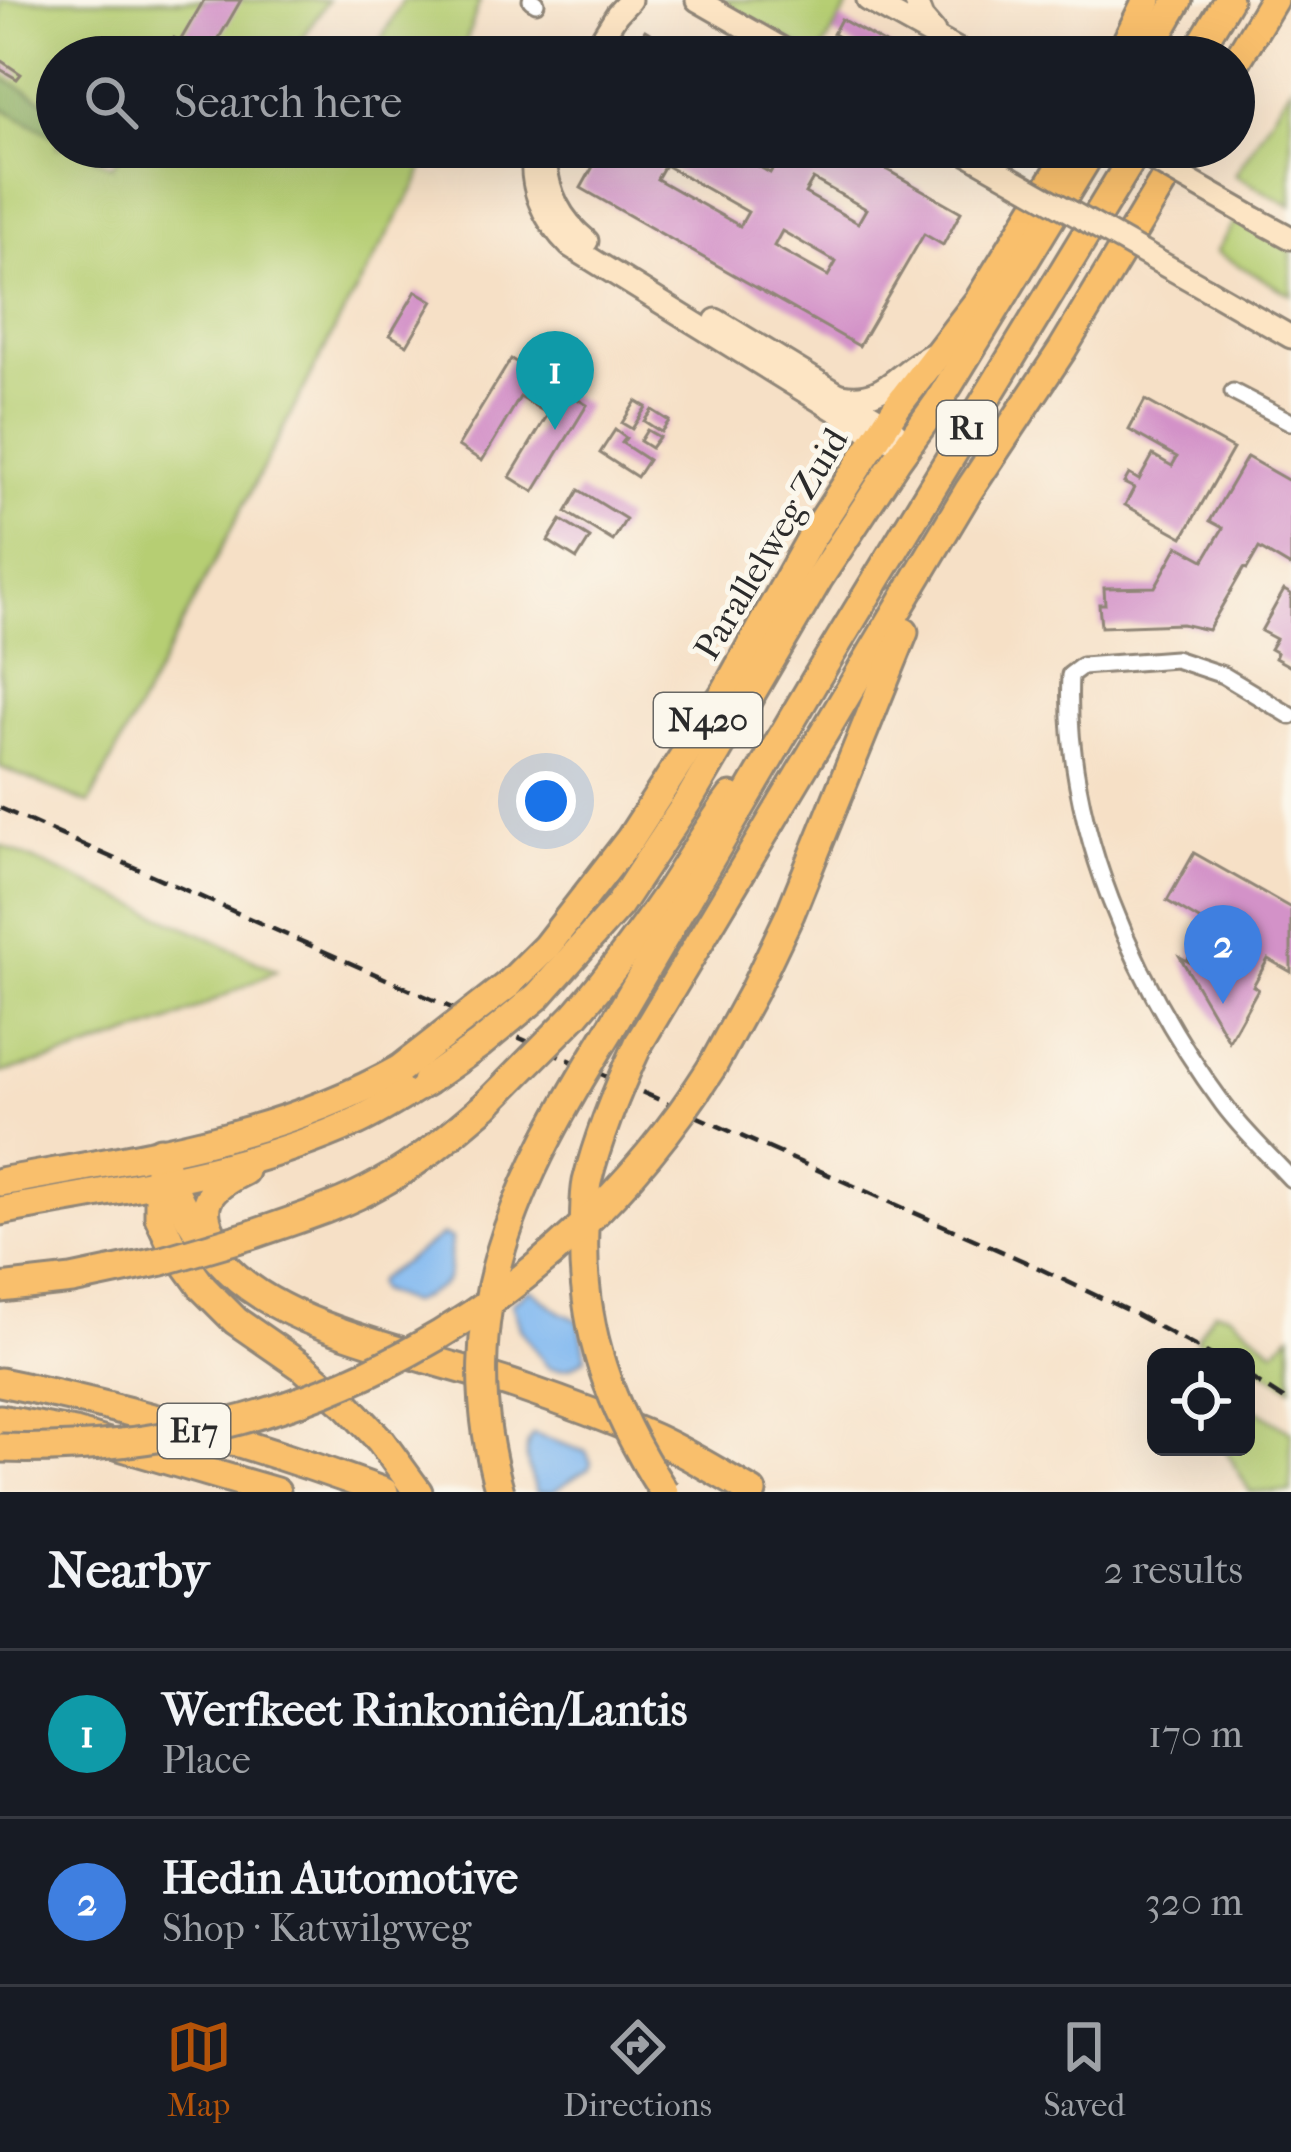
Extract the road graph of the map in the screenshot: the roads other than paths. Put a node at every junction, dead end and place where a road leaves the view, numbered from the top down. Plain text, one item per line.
1 (610, 0) edge
2 (629, 0) edge
3 (697, 0) edge
4 (868, 0) edge
5 (916, 0) edge
6 (1147, 0) edge
7 (1178, 0) edge
8 (1228, 0) edge
9 (1273, 0) edge
10 (590, 36) edge
11 (603, 36) edge
12 (760, 36) edge
13 (933, 36) edge
14 (943, 36) edge
15 (1129, 36) edge
16 (1157, 36) edge
17 (1207, 36) edge
18 (1251, 36) edge
19 (533, 168) edge
20 (547, 168) edge
21 (993, 168) edge
22 (1060, 168) edge
23 (1081, 168) edge
24 (1122, 168) edge
25 (1170, 168) edge
26 (1171, 168) edge
27 (1291, 238) edge
28 (1291, 337) edge
29 (940, 351) junction
30 (1233, 392) dead end
31 (842, 395) junction
32 (1291, 422) edge
33 (881, 430) junction
34 (907, 444) junction
35 (931, 555) junction
36 (817, 677) junction
37 (1291, 716) edge
38 (261, 1157) junction
39 (164, 1170) junction
40 (1291, 1179) edge
41 (0, 1182) edge
42 (66, 1199) junction
43 (0, 1211) edge
44 (159, 1216) junction
45 (231, 1272) junction
46 (0, 1288) edge
47 (0, 1382) edge
48 (0, 1419) edge
49 (0, 1448) edge
50 (276, 1492) edge
51 (384, 1492) edge
52 (418, 1492) edge
53 (500, 1492) edge
54 (664, 1492) edge
55 (752, 1492) edge

1 - 10 main road
2 - 11 main road
3 - 12 main road
4 - 13 main road
5 - 14 main road
6 - 15 highway
7 - 16 highway
8 - 17 highway
9 - 18 highway
19 - 33 main road
20 - 31 main road
21 - 28 main road, bridge
22 - 29 highway, Parallelweg Zuid / N420
23 - 34 highway, N420
24 - 36 highway, R1
25 - 27 main road, bridge
26 - 35 highway, R1
29 - 31 main road
29 - 33 highway, Parallelweg Zuid / N420
30 - 32 street
31 - 33 main road
33 - 34 main road
33 - 39 highway, Parallelweg Zuid / N420, bridge
34 - 38 highway, Parallelweg Zuid / N420, bridge
35 - 49 highway, bridge
35 - 54 highway, R1, bridge
36 - 46 highway, bridge
36 - 53 highway, R1, bridge
37 - 40 street
38 - 39 highway, Parallelweg Zuid / N420
38 - 45 highway
39 - 41 highway, Parallelweg Zuid / N420
39 - 42 highway, Parallelweg Zuid / N420
39 - 44 highway
39 - 45 highway
42 - 43 highway, Parallelweg Zuid / N420
42 - 44 highway
44 - 52 highway
45 - 55 highway
47 - 51 highway, E17
48 - 50 highway, E17

